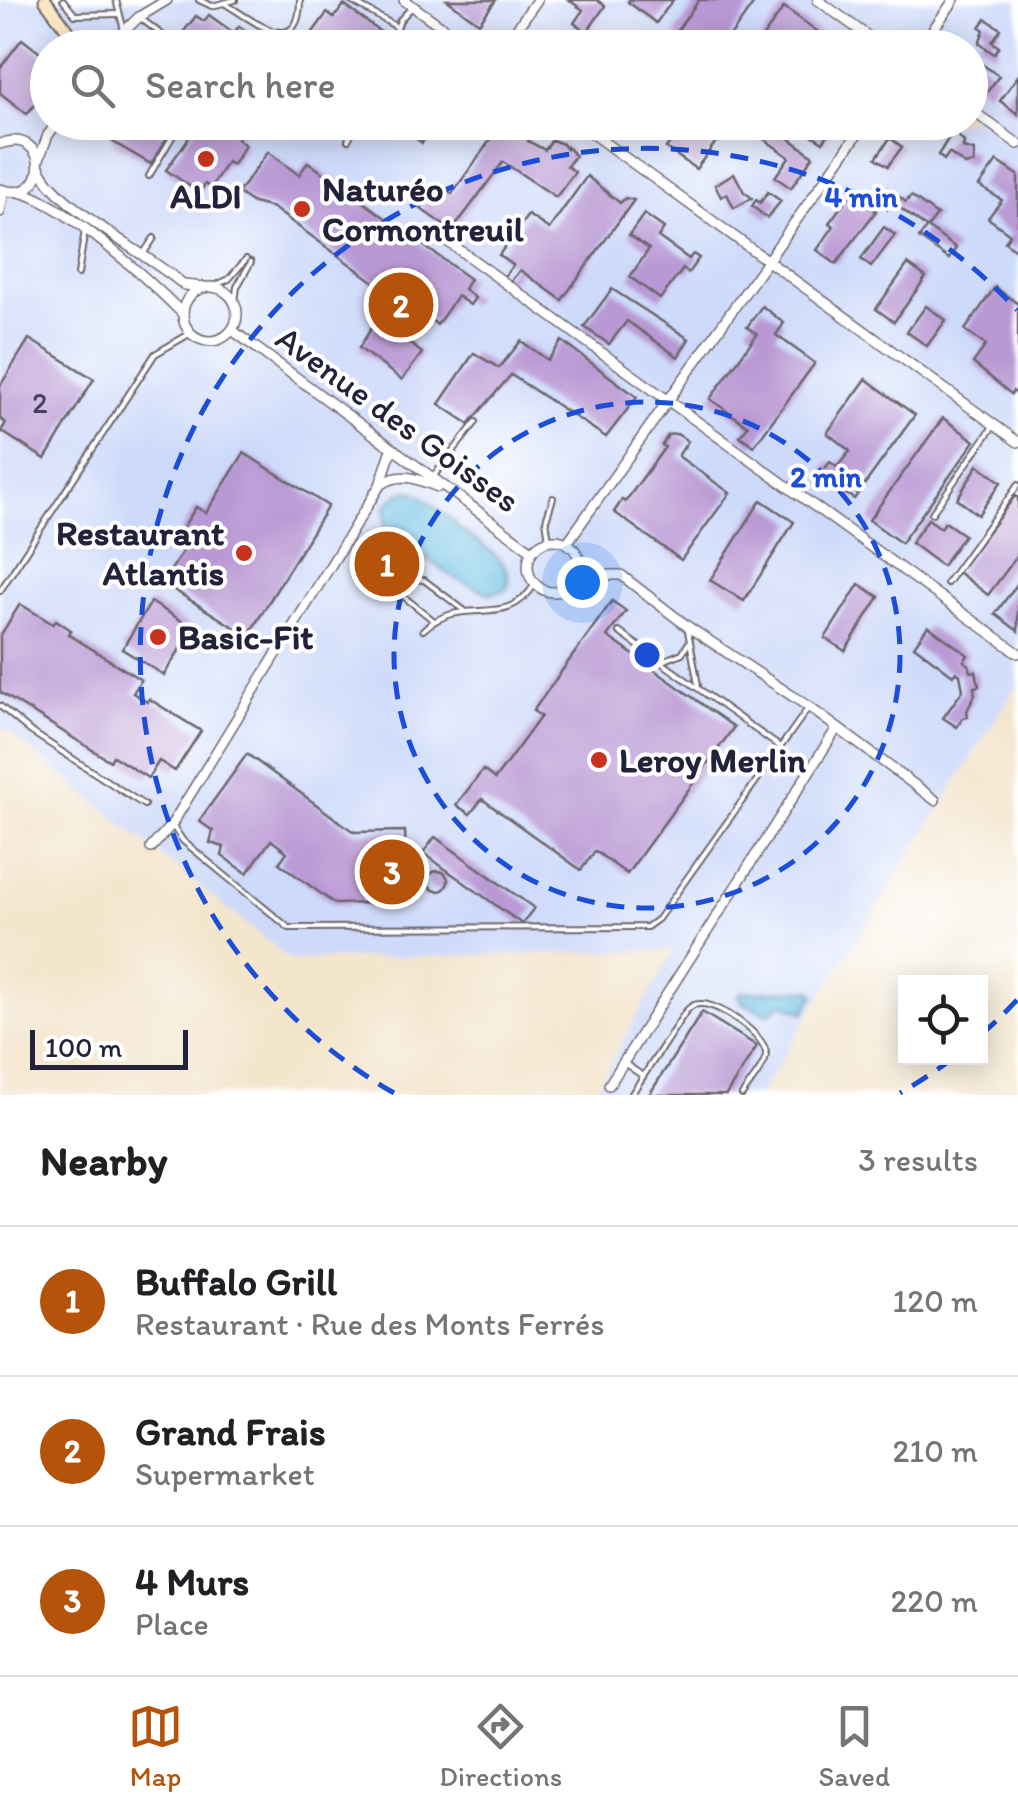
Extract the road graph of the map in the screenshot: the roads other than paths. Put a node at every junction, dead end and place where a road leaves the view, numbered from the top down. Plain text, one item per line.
1 (44, 0) edge
2 (63, 0) edge
3 (116, 0) edge
4 (166, 0) edge
5 (198, 0) edge
6 (235, 0) edge
7 (300, 0) edge
8 (349, 0) edge
9 (537, 0) edge
10 (818, 0) edge
11 (954, 0) edge
12 (224, 3) junction
13 (409, 3) edge
14 (120, 14) junction
15 (138, 18) junction
16 (397, 26) junction
17 (67, 30) edge
18 (124, 30) joint
19 (154, 30) edge
20 (270, 30) edge
21 (292, 30) edge
22 (396, 30) edge
23 (447, 30) edge
24 (515, 30) edge
25 (859, 30) edge
26 (933, 30) edge
27 (988, 123) edge
28 (33, 140) edge
29 (46, 140) edge
30 (170, 140) edge
31 (601, 140) edge
32 (853, 140) edge
33 (24, 143) junction
34 (0, 144) edge
35 (1018, 144) edge
36 (39, 164) junction
37 (149, 176) dead end
38 (2, 190) edge
39 (20, 192) junction
40 (0, 212) edge
41 (85, 230) junction
42 (154, 238) dead end
43 (446, 241) dead end
44 (143, 254) junction
45 (766, 260) junction
46 (78, 274) dead end
47 (208, 287) junction
48 (234, 302) junction
49 (183, 314) junction
50 (232, 330) junction
51 (191, 333) junction
52 (667, 400) junction
53 (476, 422) dead end
54 (994, 424) junction
55 (1018, 442) edge
56 (392, 448) junction
57 (432, 478) junction
58 (380, 485) junction
59 (1018, 485) edge
60 (450, 491) junction
61 (553, 498) dead end
62 (932, 512) dead end
63 (549, 540) junction
64 (567, 544) junction
65 (532, 552) junction
66 (578, 575) junction
67 (947, 583) dead end
68 (535, 584) junction
69 (0, 591) edge
70 (465, 612) junction
71 (434, 620) junction
72 (687, 626) junction
73 (423, 630) dead end
74 (619, 632) dead end
75 (690, 641) junction
76 (1018, 653) edge
77 (660, 661) junction
78 (698, 688) junction
79 (0, 706) edge
80 (809, 708) junction
81 (837, 728) junction
82 (780, 748) junction
83 (935, 800) dead end
84 (144, 805) dead end
85 (172, 824) junction
86 (151, 848) dead end
87 (624, 1063) junction
88 (643, 1076) junction
89 (610, 1085) dead end
90 (631, 1095) edge
91 (742, 1095) edge

1 - 17 main road
2 - 14 lane
3 - 14 lane
4 - 15 street
5 - 12 lane
6 - 12 lane
7 - 21 lane
8 - 16 lane
9 - 24 street
10 - 25 street
11 - 26 street
12 - 20 lane
13 - 16 lane
13 - 23 street
14 - 18 lane
15 - 18 street
15 - 19 lane
16 - 22 lane
27 - 35 street
28 - 33 street
29 - 36 street
30 - 37 lane
31 - 45 street
32 - 45 street
33 - 34 street
33 - 36 street
36 - 39 street
36 - 44 street
38 - 39 street
38 - 40 street
39 - 41 street
41 - 46 lane
41 - 49 street
42 - 44 lane
43 - 52 street
44 - 47 street
45 - 52 street
45 - 54 street
47 - 48 street
47 - 48 lane
47 - 49 street
48 - 50 street
49 - 51 street
50 - 51 street
50 - 56 street, Avenue des Goisses
51 - 69 lane
52 - 64 street
52 - 76 street
53 - 57 lane
54 - 55 street
54 - 62 lane
56 - 57 street, Avenue des Goisses
56 - 58 street
57 - 60 street, Avenue des Goisses
58 - 60 street
58 - 85 street
59 - 67 lane
60 - 65 street, Avenue des Goisses
61 - 63 lane
63 - 64 street, Avenue des Goisses
63 - 65 street, Avenue des Goisses
64 - 66 street
65 - 68 street, Avenue des Goisses
66 - 68 street
66 - 72 street
68 - 70 lane
70 - 71 lane
70 - 71 lane
71 - 73 lane
72 - 75 lane
72 - 80 street
74 - 77 lane
75 - 77 lane
75 - 78 lane
77 - 78 lane
78 - 82 lane
79 - 84 lane
80 - 81 street
80 - 82 lane
81 - 83 street
81 - 87 street
82 - 85 lane
85 - 86 street
87 - 88 lane
87 - 89 street
88 - 90 lane
88 - 91 lane

